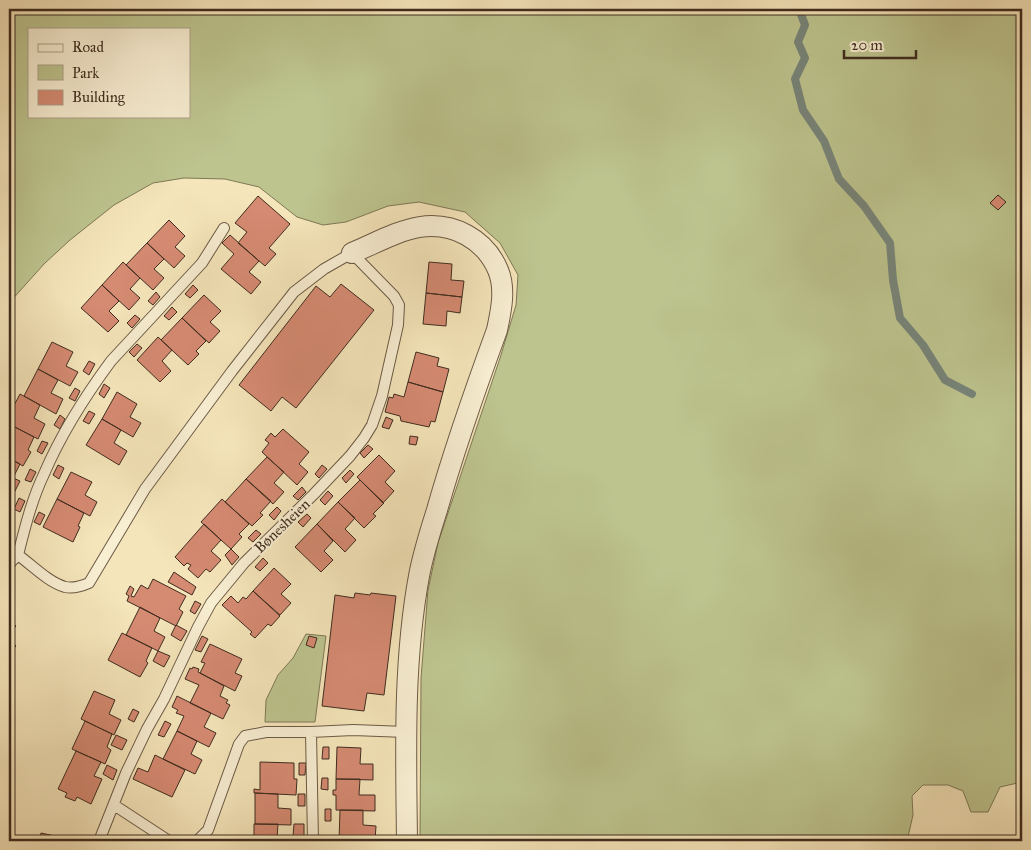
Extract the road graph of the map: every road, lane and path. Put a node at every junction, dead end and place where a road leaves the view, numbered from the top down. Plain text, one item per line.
1 (224, 228) dead end
2 (352, 253) junction
3 (18, 555) junction
4 (9, 564) edge
5 (311, 732) junction
6 (406, 732) junction
7 (114, 805) junction
8 (99, 841) edge
9 (168, 841) edge
10 (197, 841) edge
11 (313, 841) edge
12 (407, 841) edge

1 - 3 lane
2 - 3 lane
2 - 6 street
2 - 7 lane, Bønesheien
3 - 4 lane
5 - 6 lane
5 - 10 lane
5 - 11 lane
6 - 12 street
7 - 8 lane, Bønesheien
7 - 9 lane

